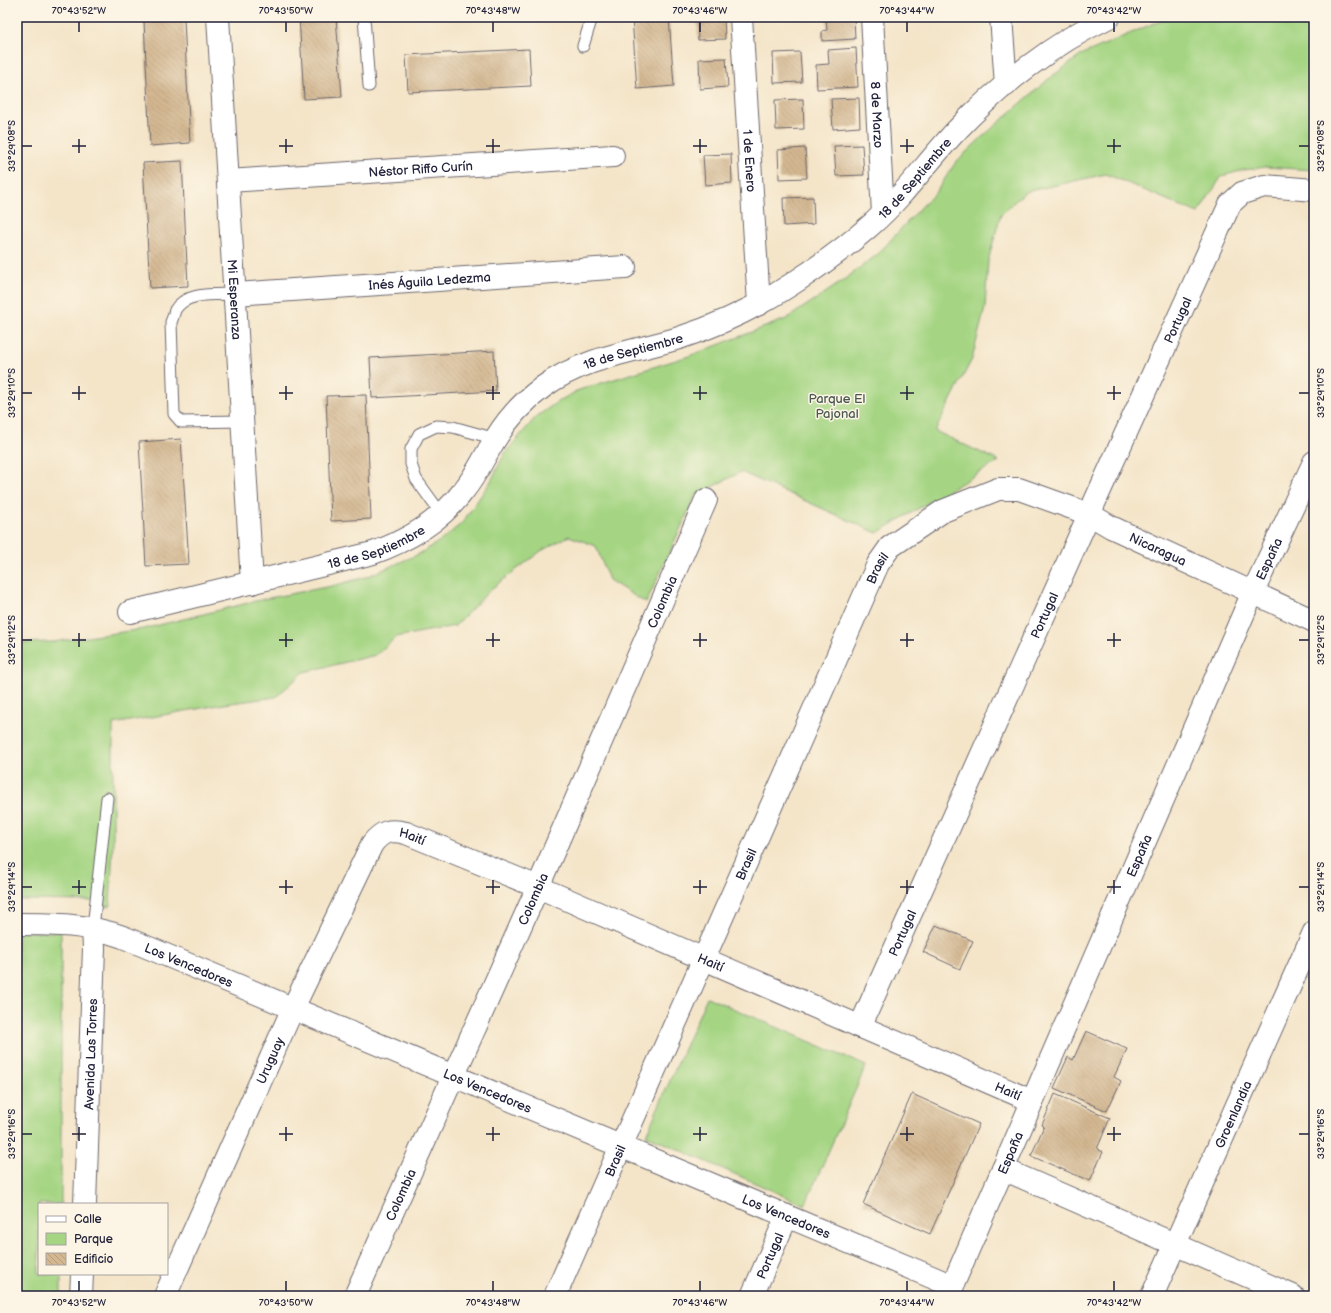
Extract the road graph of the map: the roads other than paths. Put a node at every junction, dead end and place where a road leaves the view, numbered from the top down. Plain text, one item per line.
1 (218, 17) edge
2 (364, 17) edge
3 (592, 17) edge
4 (741, 17) edge
5 (872, 17) edge
6 (1002, 17) edge
7 (1109, 17) edge
8 (583, 46) dead end
9 (1006, 85) junction
10 (369, 86) dead end
11 (612, 156) dead end
12 (228, 181) junction
13 (1314, 190) edge
14 (883, 213) junction
15 (625, 267) dead end
16 (235, 294) junction
17 (759, 304) junction
18 (243, 421) junction
19 (496, 439) junction
20 (1314, 462) edge
21 (998, 489) joint
22 (706, 500) dead end
23 (1089, 514) junction
24 (442, 515) junction
25 (252, 583) junction
26 (1253, 592) junction
27 (130, 612) dead end
28 (1314, 621) edge
29 (107, 798) dead end
30 (386, 832) joint
31 (538, 887) junction
32 (17, 924) edge
33 (93, 928) junction
34 (1314, 932) edge
35 (704, 959) junction
36 (292, 1008) junction
37 (860, 1027) junction
38 (454, 1076) junction
39 (1032, 1102) junction
40 (621, 1146) junction
41 (1003, 1169) junction
42 (85, 1203) edge
43 (786, 1216) junction
44 (1175, 1244) junction
45 (82, 1275) edge
46 (950, 1291) edge
47 (81, 1296) edge
48 (165, 1296) edge
49 (355, 1296) edge
50 (555, 1296) edge
51 (752, 1296) edge
52 (1152, 1296) edge
53 (1293, 1296) edge

1 - 12 street, Mi Esperanza
2 - 10 lane
3 - 8 lane
4 - 17 street, 1 de Enero
5 - 14 street, 8 de Marzo
6 - 9 street
7 - 9 street, 18 de Septiembre
9 - 14 street, 18 de Septiembre
11 - 12 street, Néstor Riffo Curín
12 - 16 street, Mi Esperanza
13 - 23 street, Portugal
14 - 17 street, 18 de Septiembre
15 - 16 street, Inés Águila Ledezma
16 - 18 street, Mi Esperanza
16 - 18 lane
17 - 19 street, 18 de Septiembre
18 - 25 street, Mi Esperanza
19 - 24 street, 18 de Septiembre
19 - 24 lane
20 - 26 street, España
21 - 23 street, Nicaragua
21 - 35 street, Brasil
22 - 31 street, Colombia
23 - 26 street, Nicaragua
23 - 37 street, Portugal
24 - 25 street, 18 de Septiembre
25 - 27 street, 18 de Septiembre
26 - 28 street, Nicaragua
26 - 39 street, España
29 - 33 lane
30 - 31 street, Haití
30 - 36 street, Uruguay
31 - 35 street, Haití
31 - 38 street, Colombia
32 - 33 street, Los Vencedores
33 - 36 street, Los Vencedores
33 - 42 street, Avenida Las Torres
34 - 44 street, Groenlandia
35 - 37 street, Haití
35 - 40 street, Brasil
36 - 38 street, Los Vencedores
36 - 48 street, Uruguay
37 - 39 street, Haití
38 - 40 street, Los Vencedores
38 - 49 street, Colombia
39 - 41 street, España
40 - 43 street, Los Vencedores
40 - 50 street, Brasil
41 - 44 street
41 - 46 street, España
43 - 46 street, Los Vencedores
43 - 51 street, Portugal
44 - 52 street, Groenlandia
44 - 53 street
45 - 47 street

